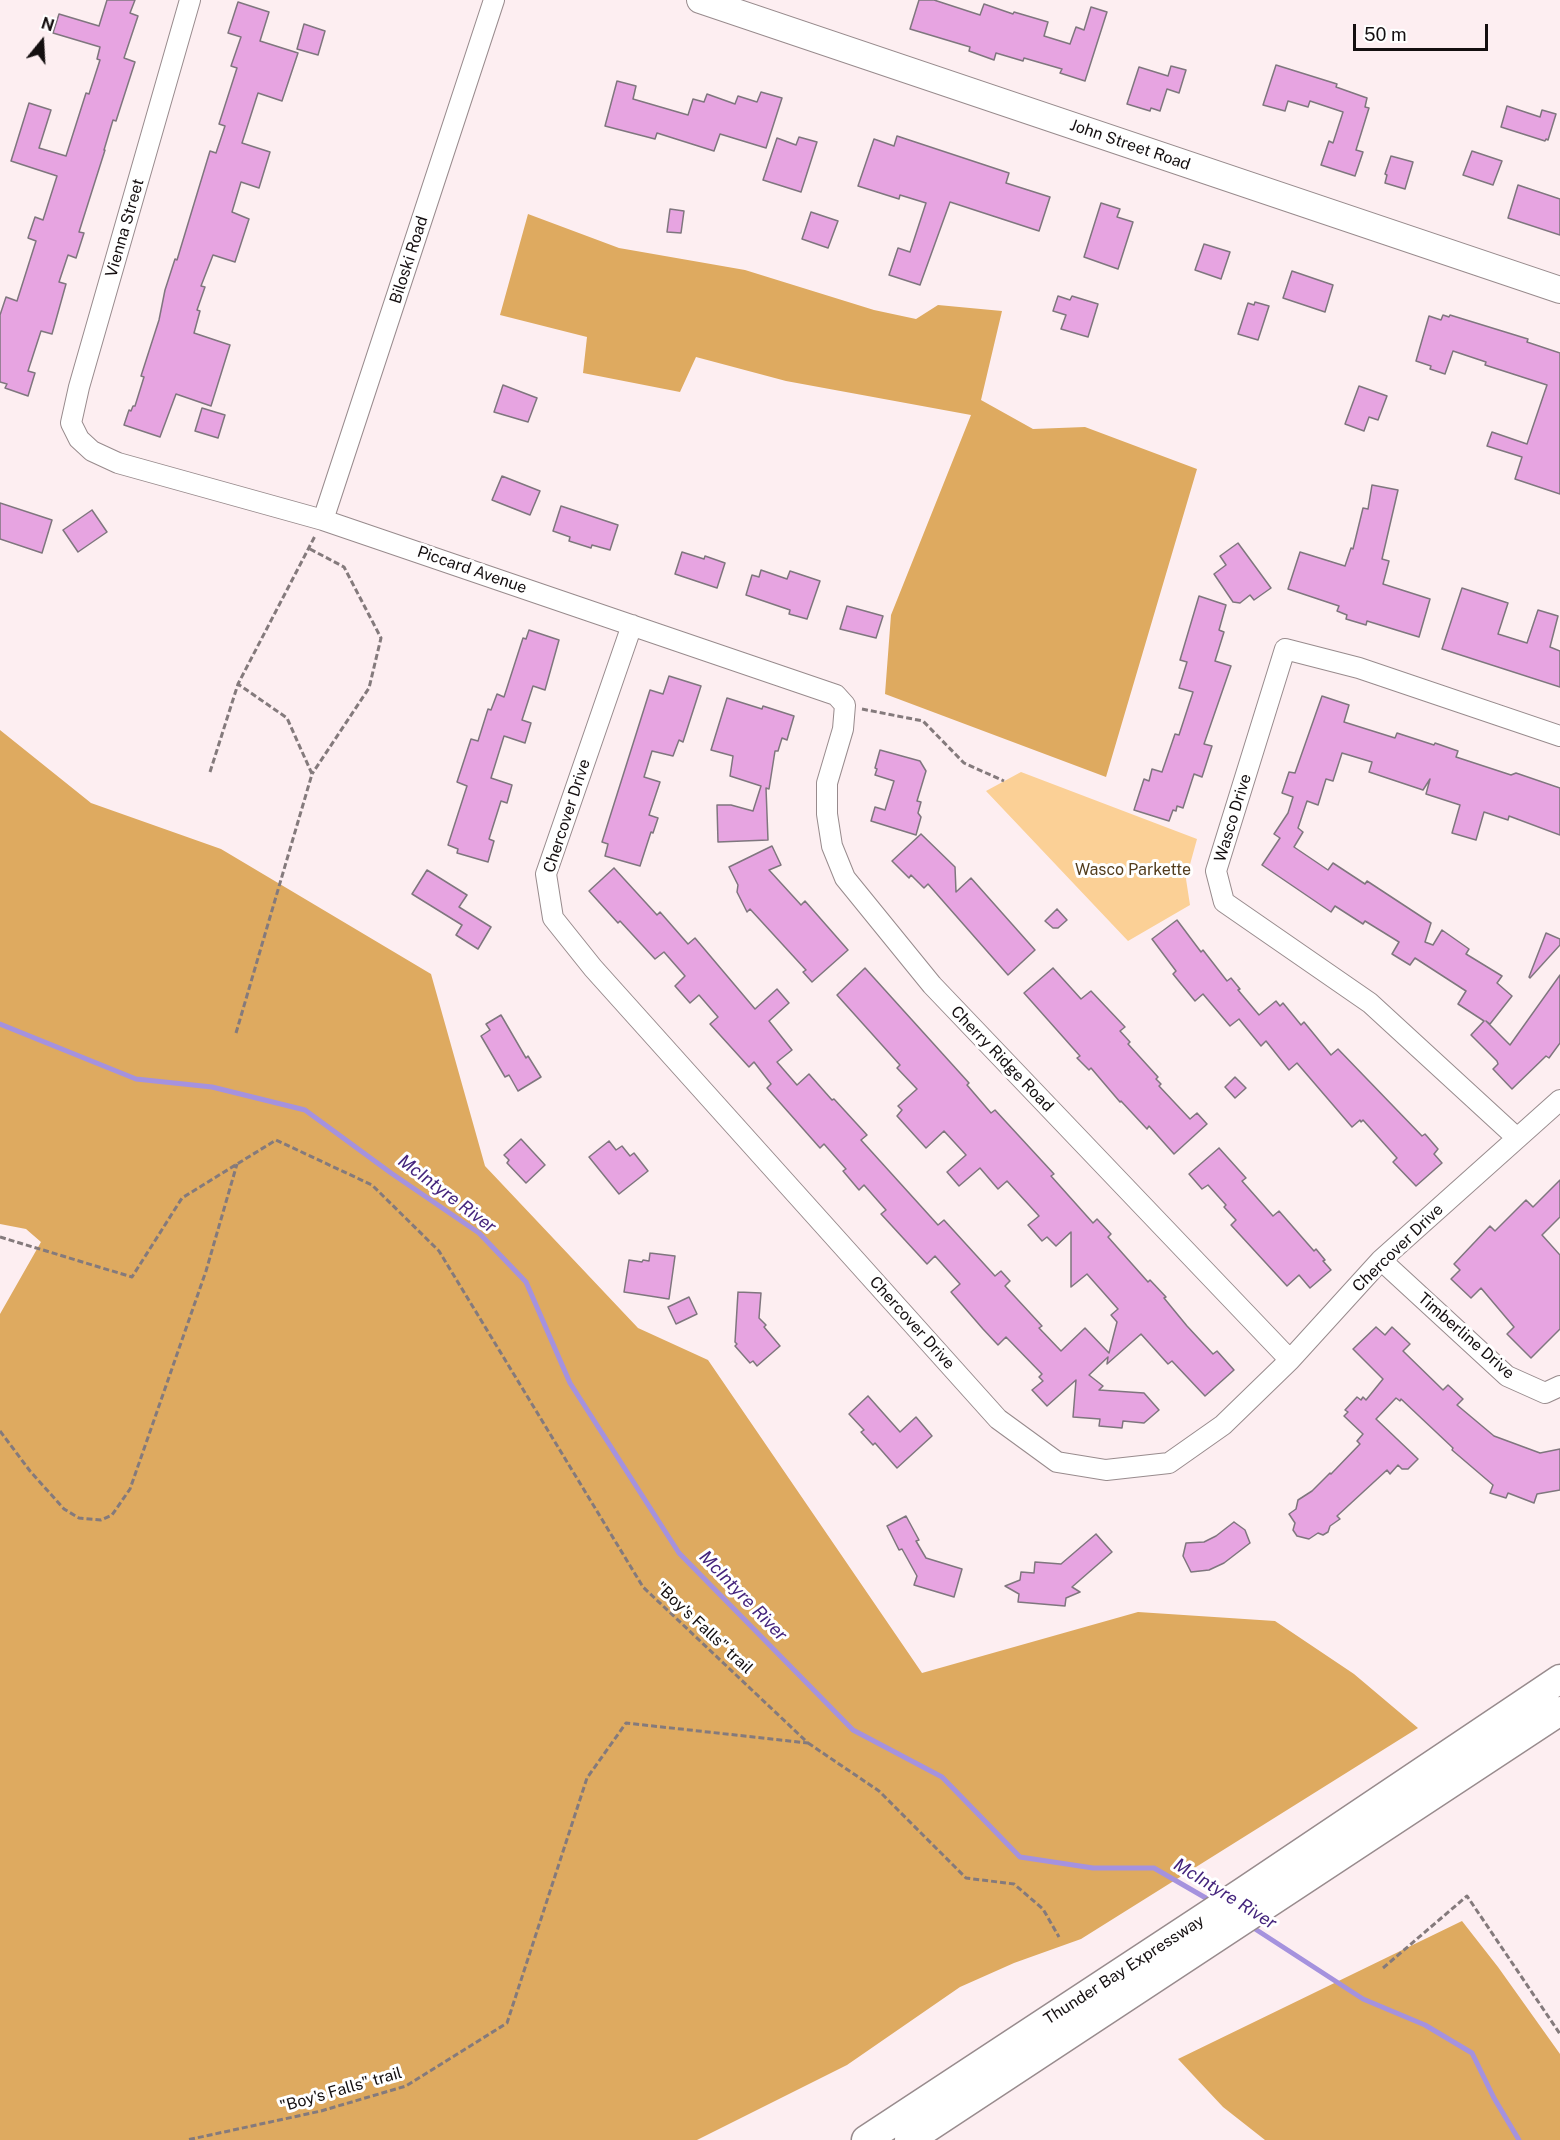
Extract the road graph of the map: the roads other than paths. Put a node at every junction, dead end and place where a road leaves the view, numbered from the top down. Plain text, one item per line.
1 (190, 0) edge
2 (494, 0) edge
3 (700, 0) edge
4 (1560, 290) edge
5 (92, 451) joint
6 (323, 520) junction
7 (632, 625) junction
8 (845, 705) joint
9 (1560, 736) edge
10 (1560, 1100) edge
11 (1517, 1138) junction
12 (1381, 1260) junction
13 (1290, 1360) junction
14 (1560, 1386) edge
15 (1560, 1679) edge
16 (1560, 1712) edge
17 (1254, 1899) junction
18 (866, 2140) edge
19 (909, 2140) edge

1 - 5 street, Vienna Street
2 - 6 street, Biloski Road
3 - 4 main road, John Street Road
5 - 6 street, Piccard Avenue
6 - 7 street, Piccard Avenue
7 - 8 street, Piccard Avenue
7 - 13 street, Chercover Drive
8 - 13 street, Cherry Ridge Road
9 - 11 street, Wasco Drive
10 - 11 street, Chercover Drive
11 - 12 street, Chercover Drive
12 - 13 street, Chercover Drive
12 - 14 street, Timberline Drive
15 - 17 highway, Thunder Bay Expressway
16 - 17 highway, Thunder Bay Expressway
17 - 18 highway, Thunder Bay Expressway
17 - 19 highway, Thunder Bay Expressway

